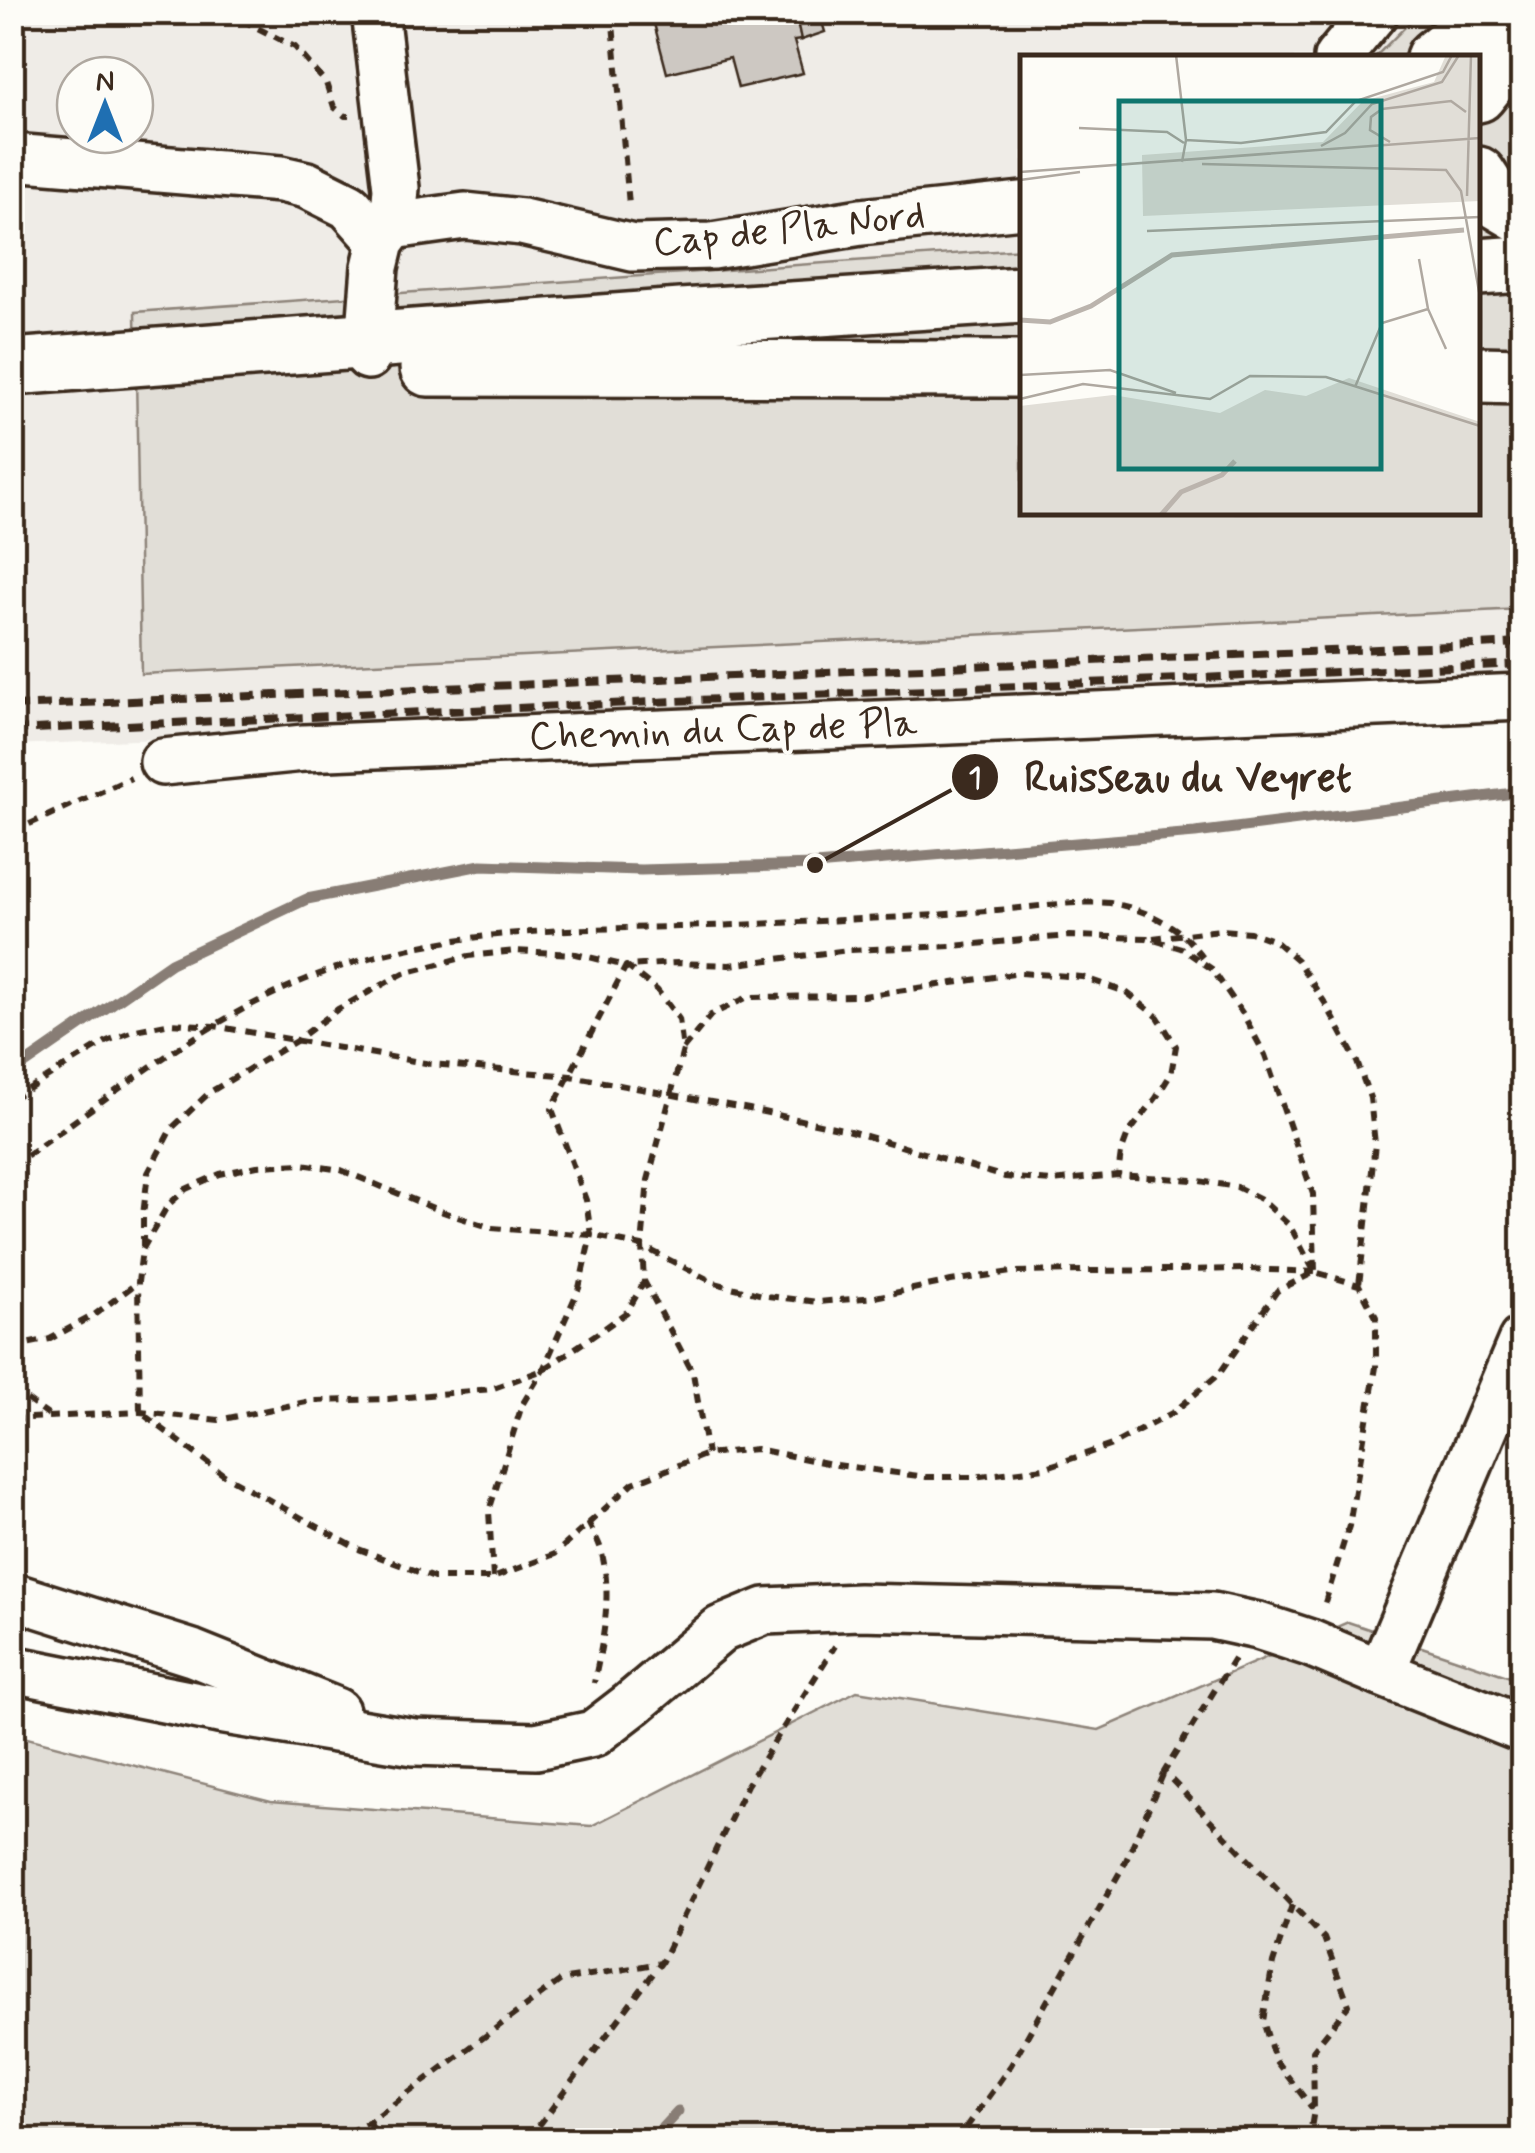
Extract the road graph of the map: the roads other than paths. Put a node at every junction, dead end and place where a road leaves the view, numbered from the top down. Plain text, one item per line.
1 (375, 12) edge
2 (1376, 12) edge
3 (1498, 12) edge
4 (1340, 55) edge
5 (1438, 55) edge
6 (1522, 55) edge
7 (1480, 92) edge
8 (12, 158) edge
9 (1480, 178) edge
10 (1020, 205) edge
11 (1522, 215) edge
12 (387, 234) junction
13 (1522, 264) edge
14 (1480, 267) edge
15 (1020, 279) edge
16 (1522, 294) edge
17 (1020, 295) edge
18 (1480, 297) edge
19 (681, 316) junction
20 (1020, 325) edge
21 (386, 354) junction
22 (12, 366) edge
23 (1020, 369) edge
24 (1480, 375) edge
25 (1522, 376) edge
26 (12, 392) edge
27 (1522, 697) edge
28 (163, 762) road end
29 (1522, 1340) edge
30 (12, 1596) edge
31 (12, 1669) edge
32 (1380, 1673) junction
33 (1522, 1729) edge
34 (414, 1742) junction

1 - 12 street
2 - 4 street
3 - 5 main road
6 - 7 main road
8 - 12 street
9 - 11 main road
10 - 12 street, Cap de Pla Nord
12 - 21 street
13 - 14 main road
15 - 19 main road
16 - 18 main road
17 - 19 main road
19 - 21 main road
20 - 21 main road
21 - 22 main road
21 - 23 main road
21 - 26 main road
24 - 25 main road
27 - 28 street, Chemin du Cap de Pla
29 - 32 street
30 - 34 street
31 - 34 street
32 - 33 street
32 - 34 street

